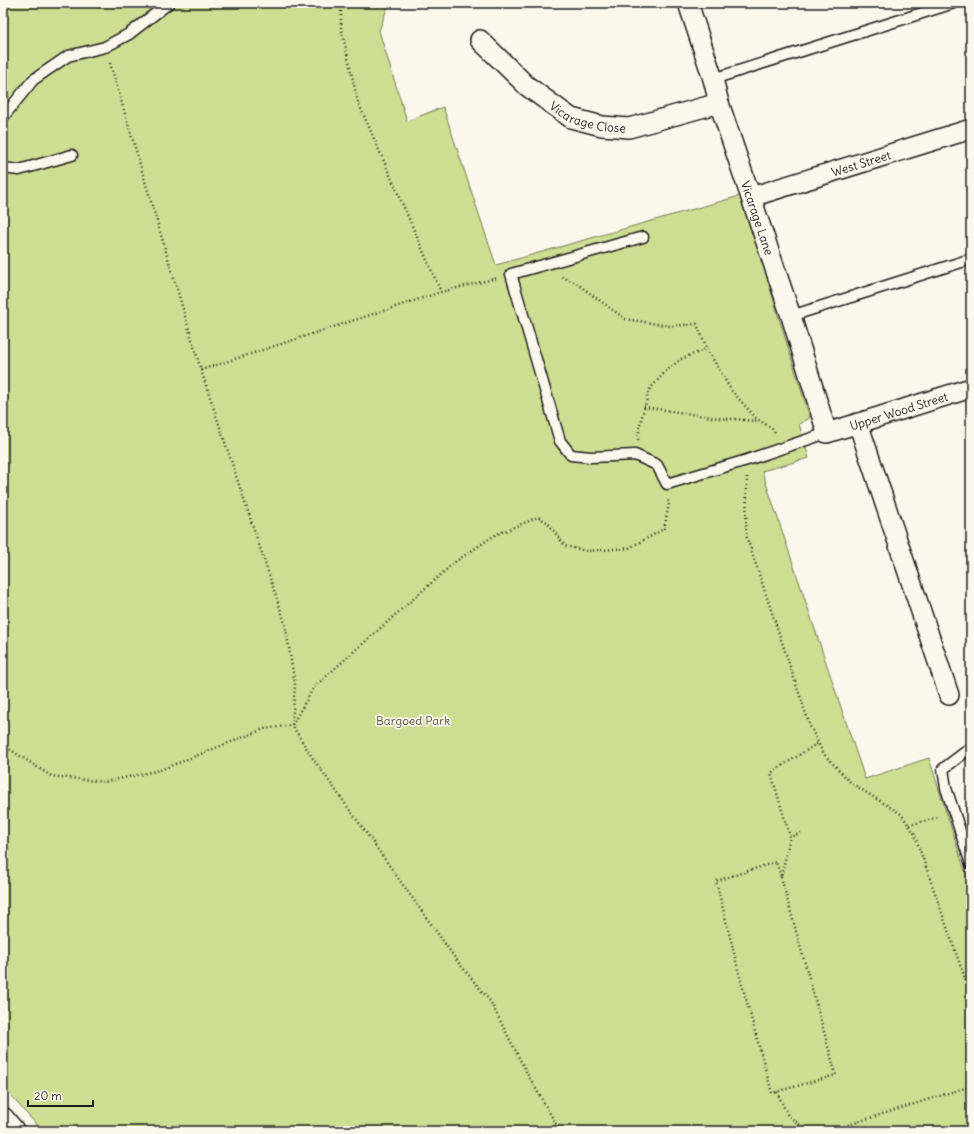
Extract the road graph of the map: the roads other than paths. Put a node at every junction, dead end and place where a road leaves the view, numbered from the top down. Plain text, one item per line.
1 (169, 3) edge
2 (688, 3) edge
3 (954, 3) edge
4 (480, 40) dead end
5 (713, 79) junction
6 (719, 103) junction
7 (3, 117) edge
8 (971, 129) edge
9 (72, 155) dead end
10 (3, 168) edge
11 (751, 197) junction
12 (642, 237) dead end
13 (971, 259) edge
14 (791, 316) junction
15 (971, 389) edge
16 (858, 423) junction
17 (827, 433) junction
18 (949, 695) dead end
19 (971, 749) edge
20 (971, 864) edge
21 (3, 1119) edge
22 (13, 1131) edge

1 - 7 lane
2 - 5 street, Vicarage Lane
3 - 5 lane
4 - 6 street, Vicarage Close
5 - 6 street, Vicarage Lane
6 - 11 street, Vicarage Lane
8 - 11 street, West Street
9 - 10 lane
11 - 14 street, Vicarage Lane
12 - 17 lane
13 - 14 lane
14 - 17 street, Vicarage Lane
15 - 16 street, Upper Wood Street
16 - 17 street, Upper Wood Street
16 - 18 street
19 - 20 lane
21 - 22 street

